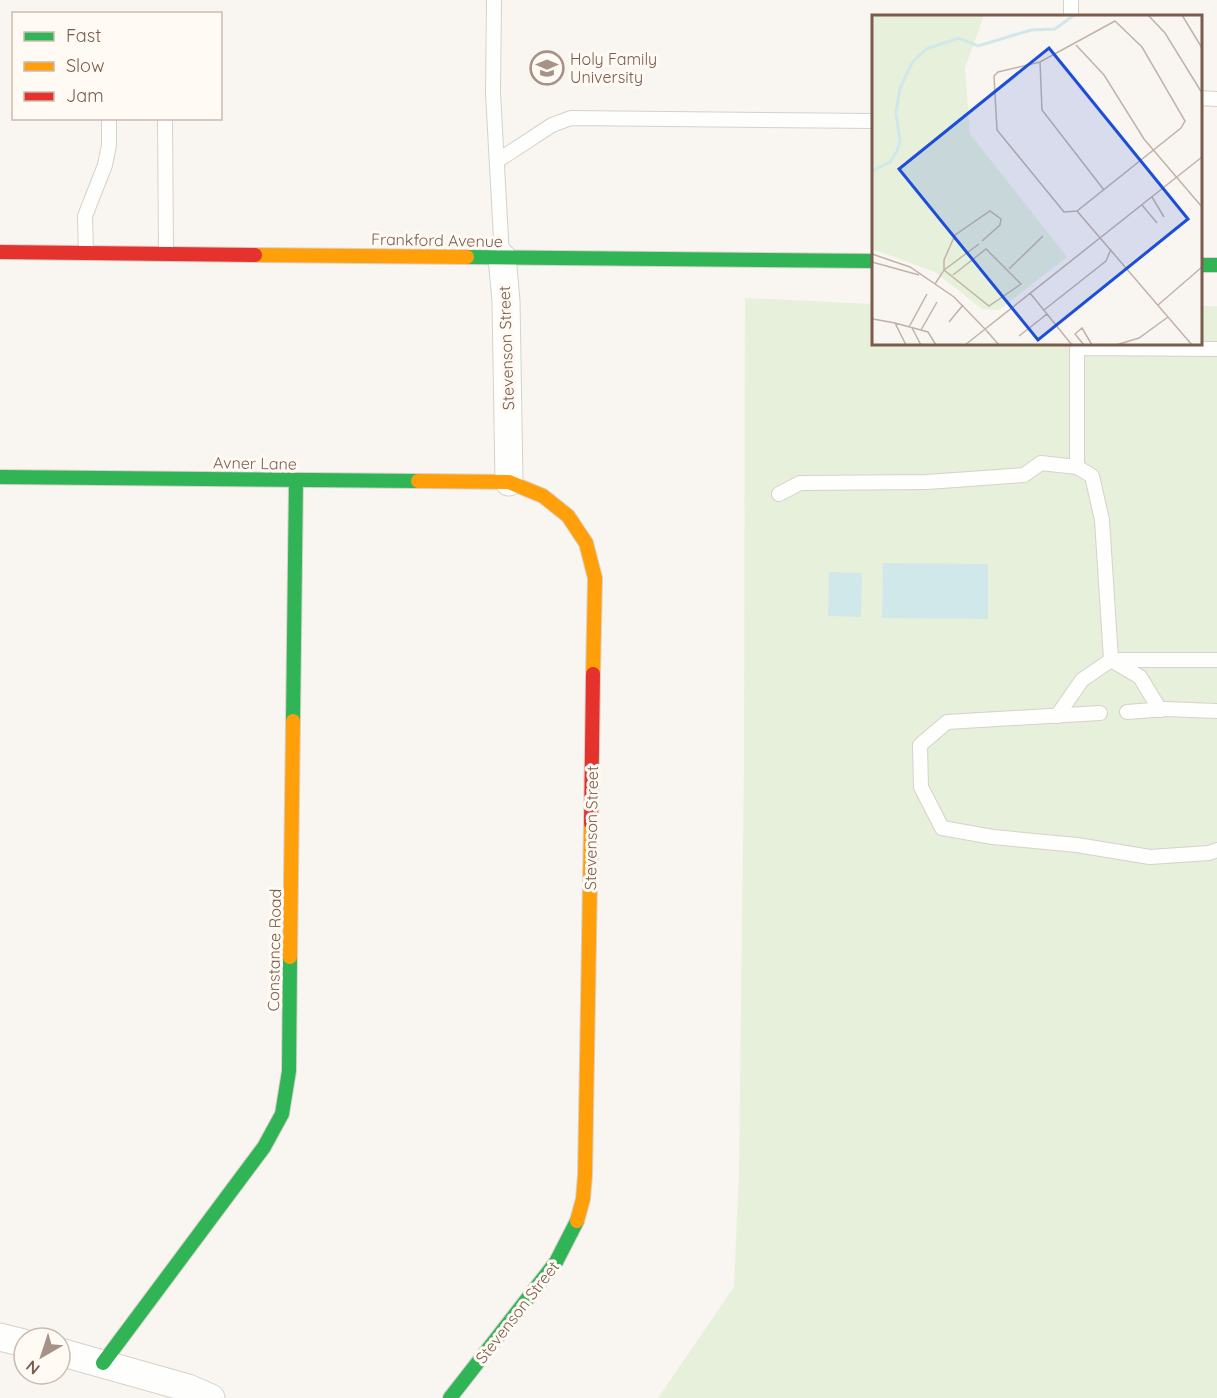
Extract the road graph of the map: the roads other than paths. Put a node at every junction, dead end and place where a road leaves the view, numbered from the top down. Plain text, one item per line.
1 (494, 0) edge
2 (108, 120) edge
3 (165, 120) edge
4 (872, 121) edge
5 (497, 161) junction
6 (0, 252) edge
7 (86, 253) junction
8 (166, 254) junction
9 (502, 257) junction
10 (872, 261) edge
11 (1217, 349) edge
12 (1077, 467) junction
13 (0, 477) edge
14 (296, 480) junction
15 (509, 482) junction
16 (779, 494) dead end
17 (1111, 660) junction
18 (1217, 660) edge
19 (1160, 710) junction
20 (1217, 711) edge
21 (1127, 712) dead end
22 (1100, 713) dead end
23 (1057, 716) junction
24 (1217, 850) edge
25 (72, 1355) edge
26 (103, 1363) junction
27 (211, 1398) edge
28 (450, 1398) edge

1 - 5 lane
2 - 7 lane
3 - 8 lane
4 - 5 lane
5 - 9 lane
6 - 7 street, Frankford Avenue
7 - 8 street, Frankford Avenue
8 - 9 street, Frankford Avenue
9 - 10 street, Frankford Avenue
9 - 15 street, Stevenson Street
11 - 12 lane
12 - 16 lane
12 - 17 lane
13 - 14 street, Avner Lane
14 - 15 street, Avner Lane
14 - 26 street, Constance Road
15 - 28 street, Stevenson Street
17 - 18 lane
17 - 19 lane
17 - 23 lane
19 - 20 lane
19 - 21 lane
22 - 23 lane
23 - 24 lane
25 - 26 street
26 - 27 street

